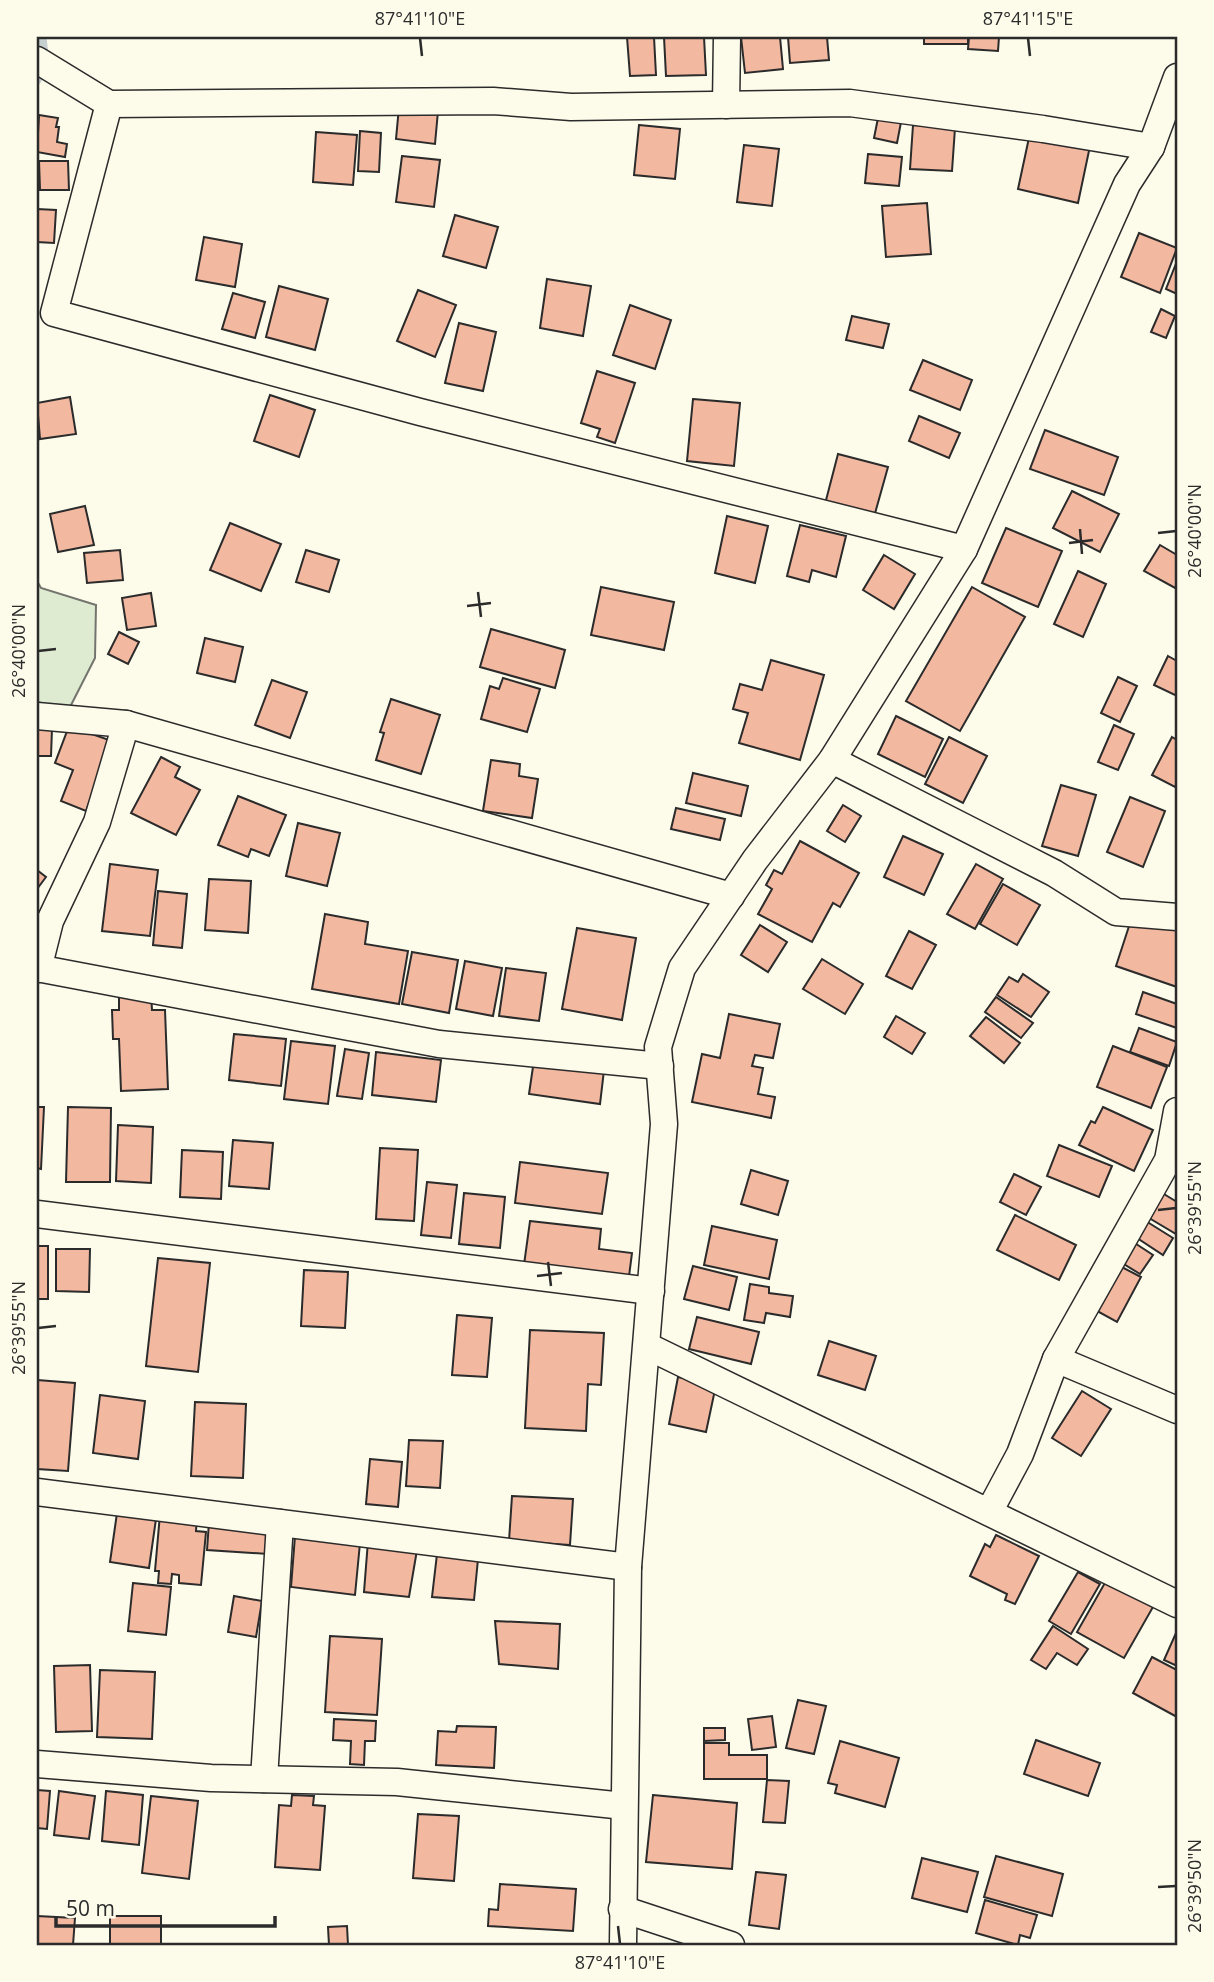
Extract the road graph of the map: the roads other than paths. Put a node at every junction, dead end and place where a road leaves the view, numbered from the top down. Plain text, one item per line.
1 (727, 37) edge
2 (37, 60) edge
3 (1177, 77) edge
4 (109, 104) junction
5 (726, 105) junction
6 (1151, 147) junction
7 (964, 549) junction
8 (37, 716) edge
9 (126, 724) junction
10 (832, 760) junction
11 (731, 896) junction
12 (1177, 917) edge
13 (38, 968) edge
14 (660, 1066) junction
15 (1177, 1111) edge
16 (37, 1214) edge
17 (651, 1291) junction
18 (646, 1346) junction
19 (1056, 1359) junction
20 (1177, 1410) edge
21 (37, 1492) edge
22 (989, 1512) junction
23 (280, 1523) junction
24 (628, 1567) junction
25 (1177, 1604) edge
26 (37, 1764) edge
27 (264, 1779) junction
28 (624, 1806) junction
29 (622, 1909) junction
30 (623, 1945) edge
31 (731, 1945) edge

1 - 5 street
2 - 4 street
3 - 6 street
4 - 5 street
4 - 7 street
5 - 6 street
6 - 7 street
7 - 10 street
8 - 9 street
9 - 11 street
9 - 13 street
10 - 11 street
10 - 12 street
11 - 14 street
13 - 14 street
14 - 17 street
15 - 19 street
16 - 17 street
17 - 18 street
18 - 22 street
18 - 24 street
19 - 20 street
19 - 22 street
21 - 23 street
22 - 25 street
23 - 24 street
23 - 27 street
24 - 28 street
26 - 27 street
27 - 28 street
28 - 29 street
29 - 30 street
29 - 31 street

